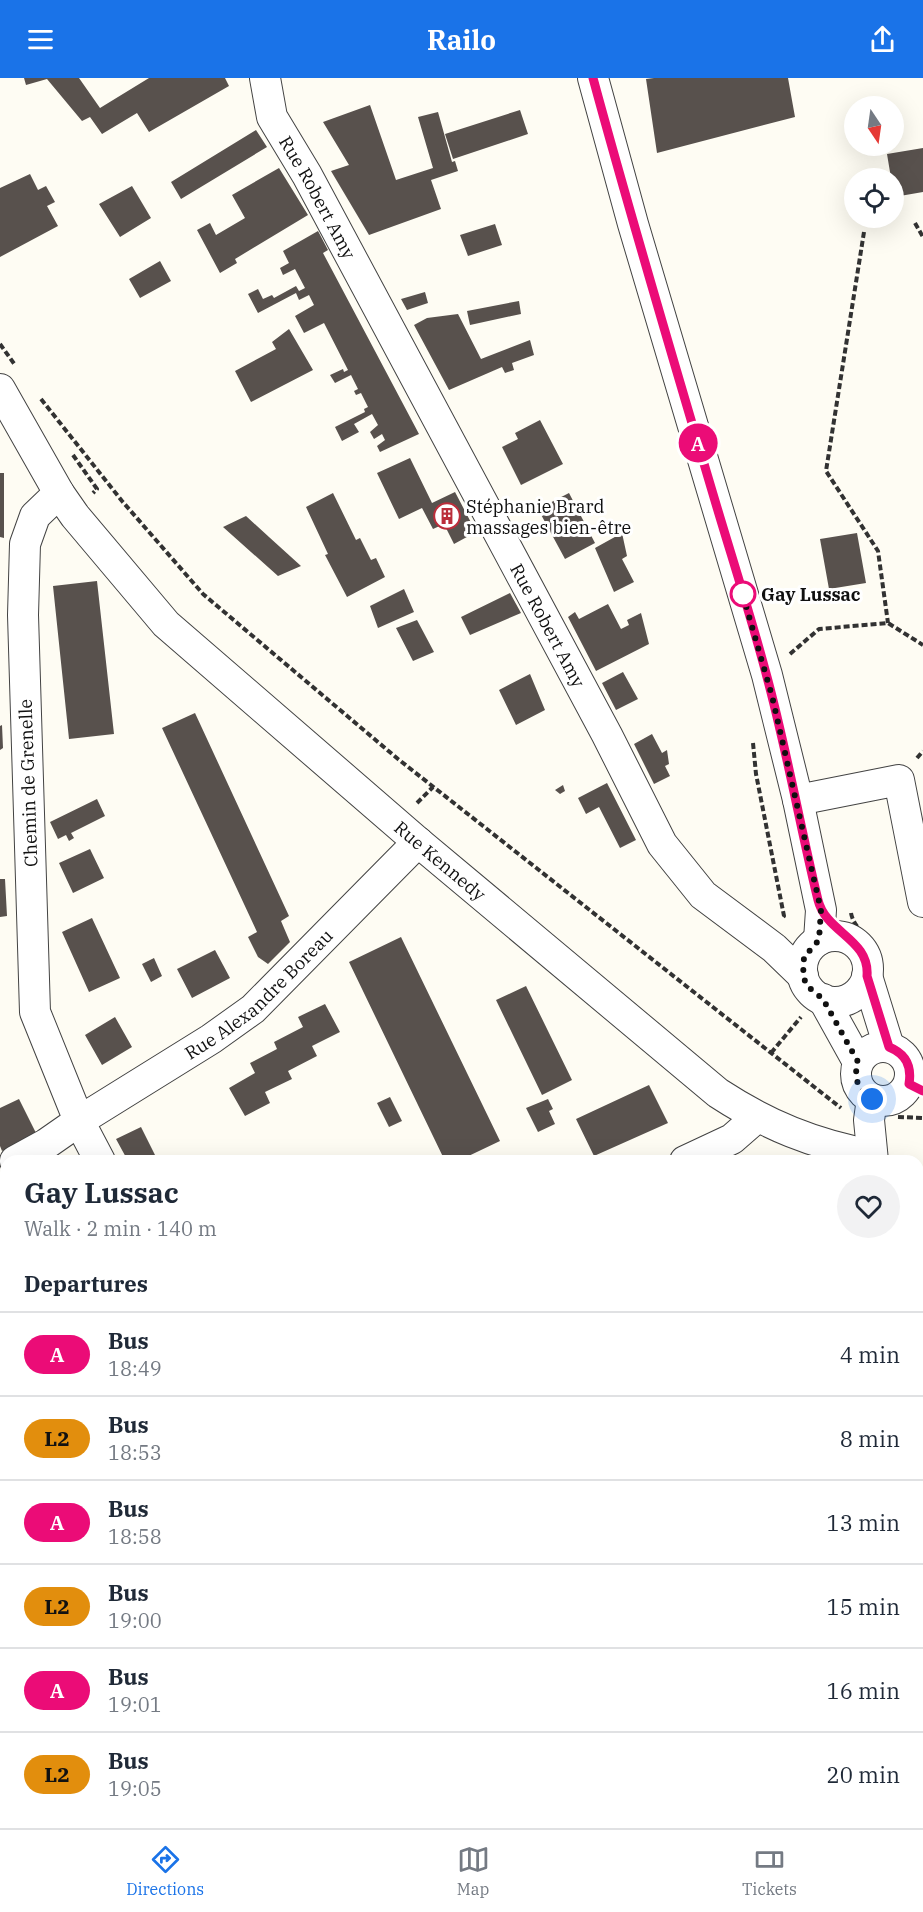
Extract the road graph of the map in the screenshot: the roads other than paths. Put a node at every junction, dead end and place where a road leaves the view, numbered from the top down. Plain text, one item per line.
1 (265, 78) edge
2 (593, 78) edge
3 (10, 381) edge
4 (59, 494) junction
5 (11, 617) edge
6 (798, 800) junction
7 (418, 842) junction
8 (923, 902) edge
9 (819, 951) junction
10 (867, 976) junction
11 (813, 1007) junction
12 (889, 1047) junction
13 (858, 1062) junction
14 (916, 1088) edge
15 (860, 1106) junction
16 (756, 1118) junction
17 (79, 1121) junction
18 (26, 1155) edge
19 (97, 1155) edge
20 (698, 1155) edge
21 (862, 1155) edge
22 (872, 1155) edge

1 - 9 street, Rue Robert Amy
2 - 6 street
3 - 4 street
4 - 5 street, Chemin de Grenelle
4 - 7 street, Rue Kennedy
5 - 17 street, Chemin de Grenelle
6 - 8 street
6 - 9 street
7 - 16 street, Rue Kennedy
7 - 17 street, Rue Alexandre Boreau
9 - 10 street
9 - 11 street
10 - 11 street
10 - 12 street
11 - 13 street
12 - 13 street
12 - 14 street
13 - 15 street
14 - 15 street
15 - 22 street
16 - 20 street
16 - 21 street, Rue Kennedy
17 - 18 street
17 - 19 street, Chemin de Grenelle

